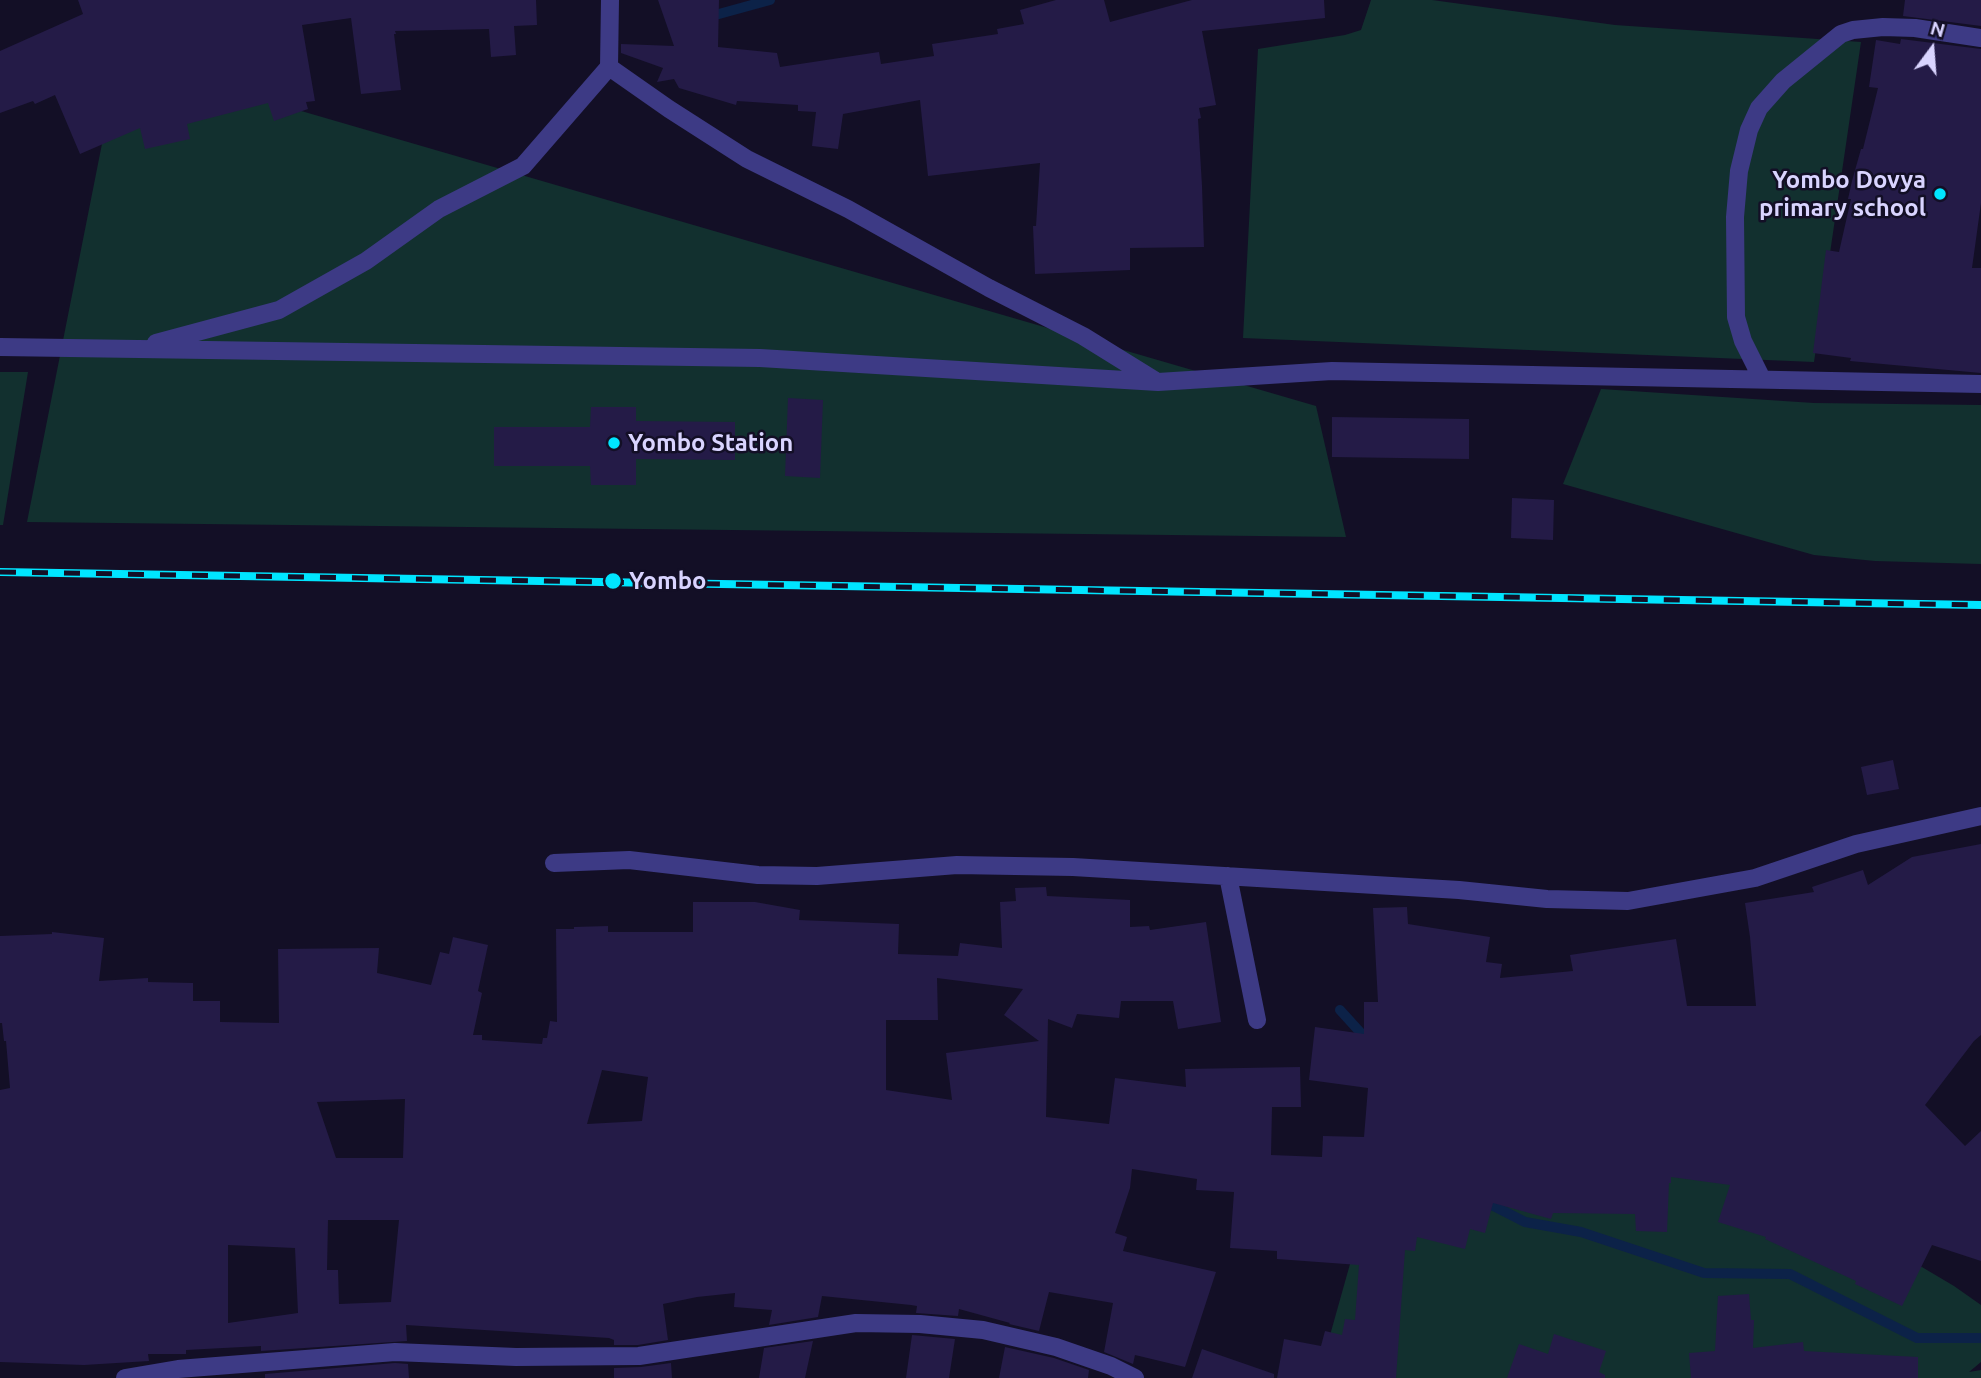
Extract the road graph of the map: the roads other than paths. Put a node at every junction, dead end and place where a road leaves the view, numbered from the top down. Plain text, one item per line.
1 (610, 0) edge
2 (1981, 38) edge
3 (608, 67) junction
4 (0, 347) edge
5 (136, 349) junction
6 (1762, 379) junction
7 (1158, 382) junction
8 (1981, 384) edge
9 (1981, 816) edge
10 (554, 863) dead end
11 (1228, 876) junction
12 (1257, 1020) dead end
13 (125, 1378) edge
14 (1135, 1378) edge

1 - 3 street
2 - 6 street
3 - 5 street
3 - 7 street
4 - 5 street
5 - 7 street
6 - 7 street
6 - 8 street
9 - 11 street
10 - 11 street
11 - 12 street
13 - 14 street

